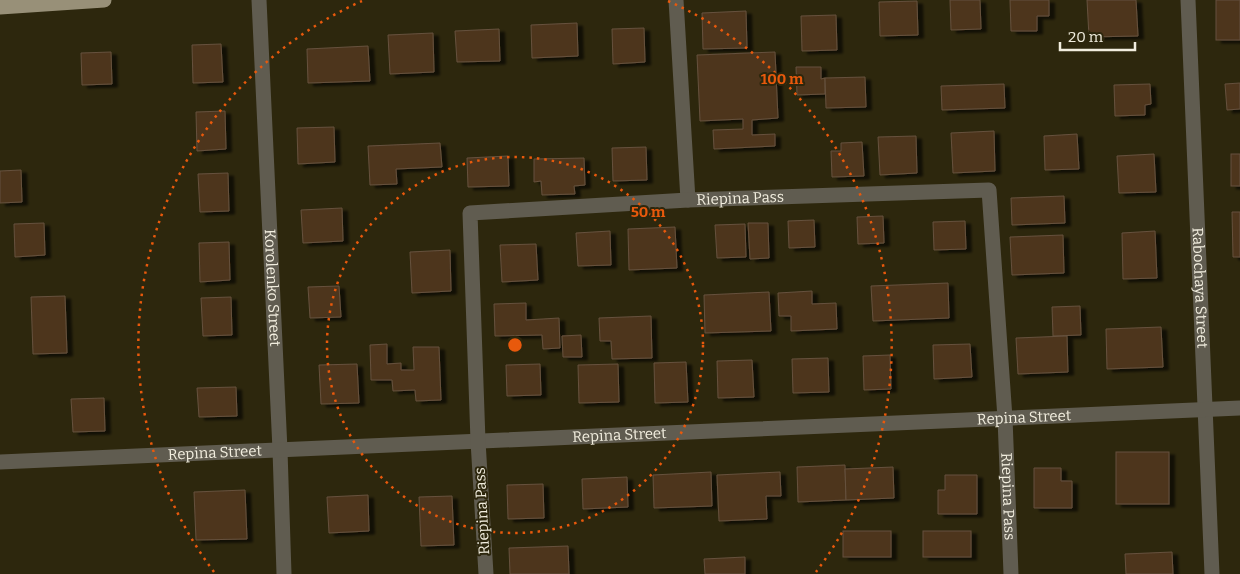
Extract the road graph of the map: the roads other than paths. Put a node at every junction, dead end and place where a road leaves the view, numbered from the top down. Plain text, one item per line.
1 (104, 0) edge
2 (260, 0) edge
3 (676, 0) edge
4 (1188, 0) edge
5 (83, 1) edge
6 (0, 7) edge
7 (688, 200) junction
8 (1240, 408) edge
9 (1206, 409) junction
10 (1005, 418) junction
11 (478, 441) junction
12 (280, 450) junction
13 (0, 462) edge
14 (284, 574) edge
15 (486, 574) edge
16 (1011, 574) edge
17 (1212, 574) edge

1 - 5 main road
2 - 12 street, Korolenko Street
3 - 7 street
4 - 9 street, Rabochaya Street
5 - 6 main road
7 - 10 street, Riepina Pass
7 - 11 street, Riepina Pass
8 - 9 street, Repina Street
9 - 10 street, Repina Street
9 - 17 street, Rabochaya Street
10 - 11 street, Repina Street
10 - 16 street, Riepina Pass
11 - 12 street, Repina Street
11 - 15 street, Riepina Pass
12 - 13 street, Repina Street
12 - 14 street, Korolenko Street

